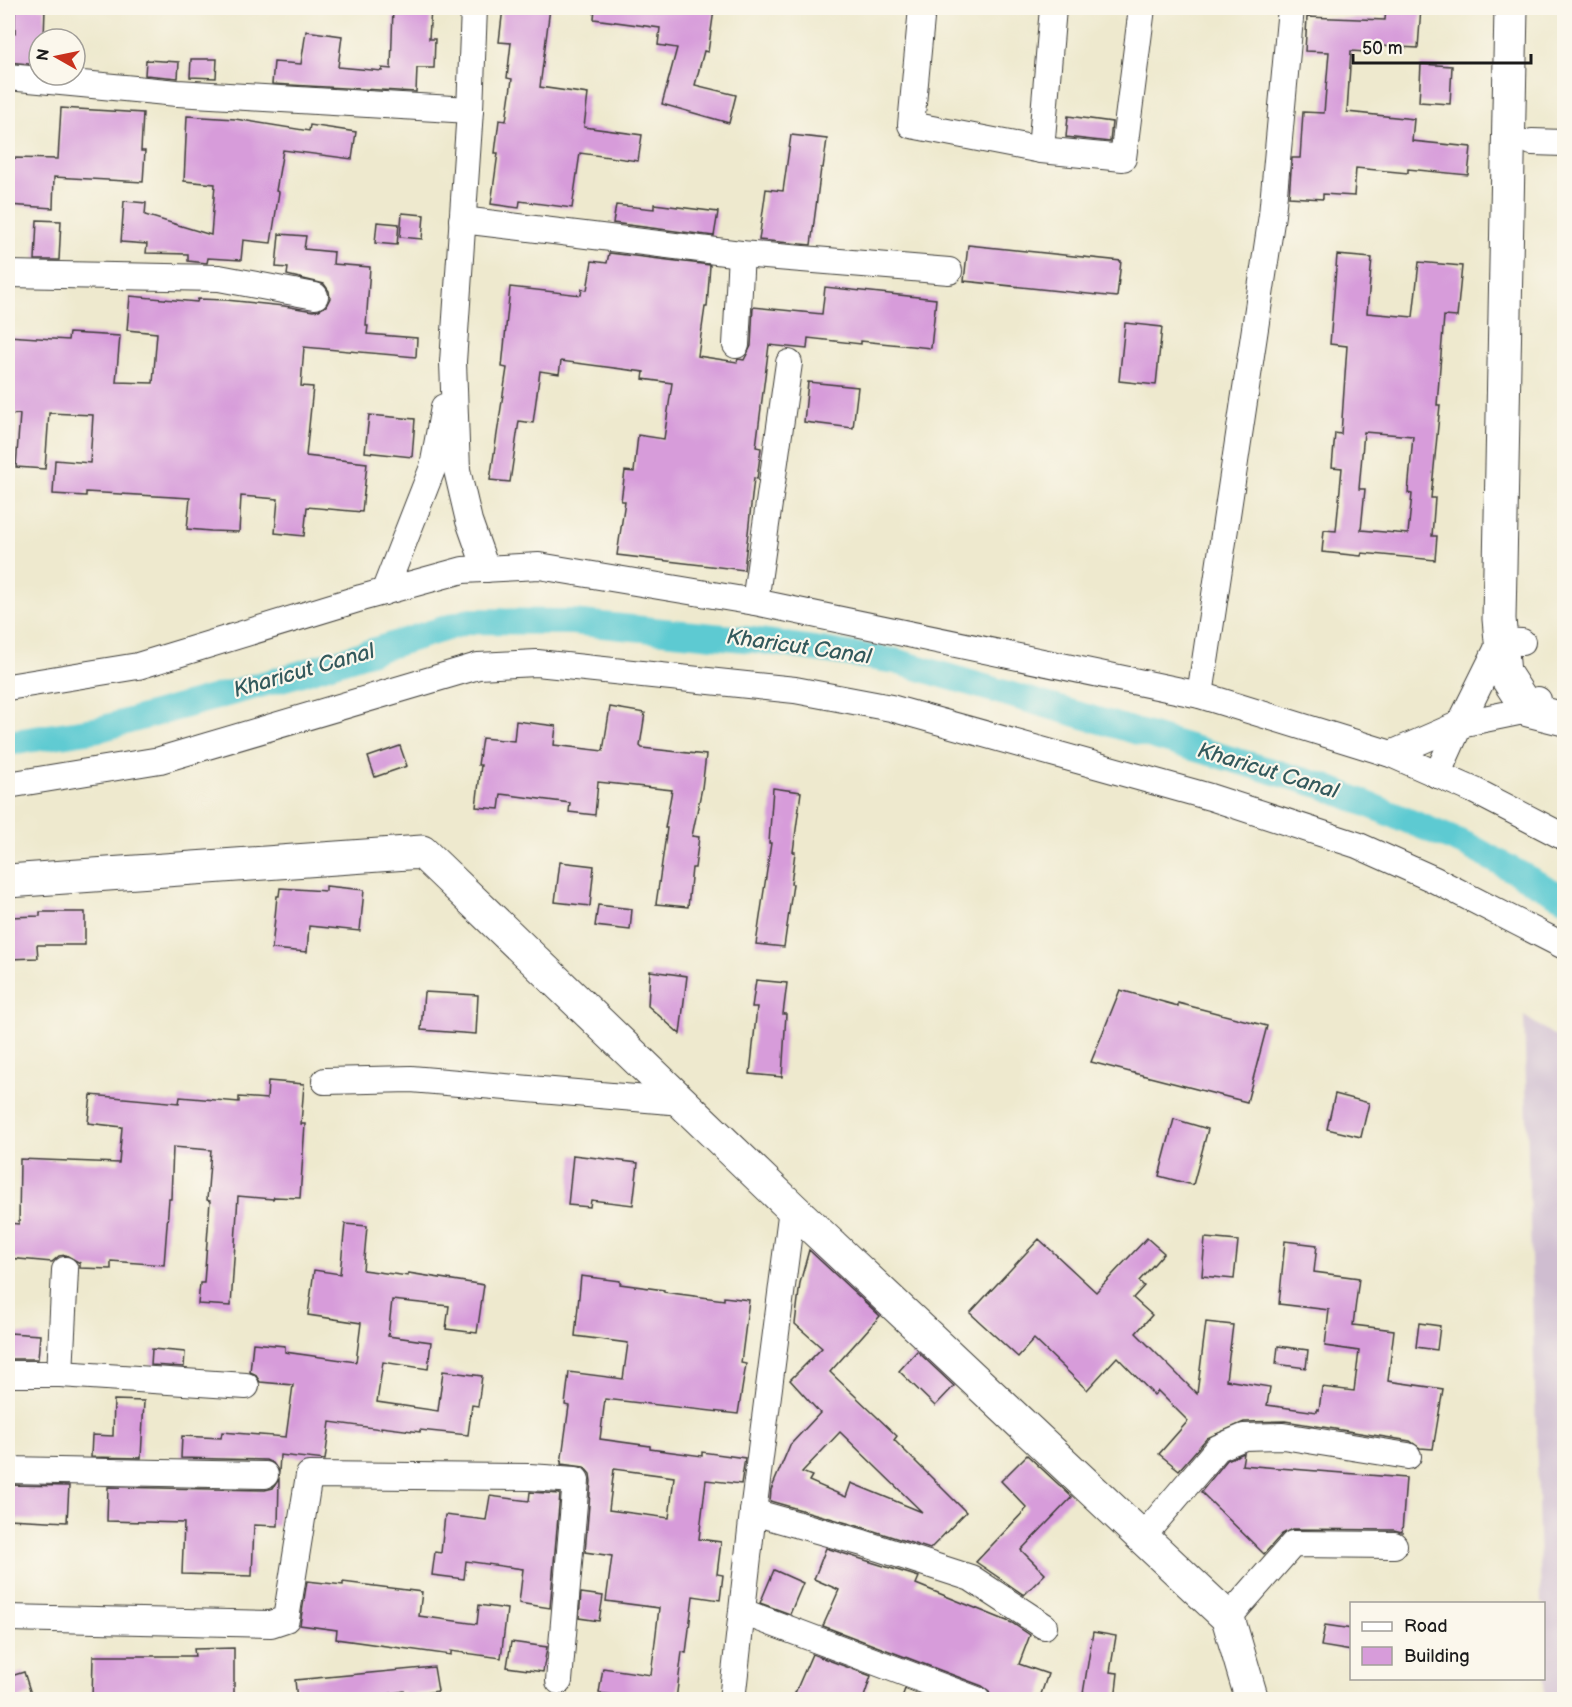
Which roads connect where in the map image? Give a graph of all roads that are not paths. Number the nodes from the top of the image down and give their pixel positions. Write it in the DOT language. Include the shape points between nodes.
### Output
graph roads {
  1 [pos="474,8"];
  2 [pos="922,8"];
  3 [pos="1053,8"];
  4 [pos="1142,8"];
  5 [pos="1291,8"];
  6 [pos="1511,8"];
  7 [pos="1534,8"];
  8 [pos="12,81"];
  9 [pos="470,110"];
  10 [pos="1532,142"];
  11 [pos="1564,143"];
  12 [pos="1041,150"];
  13 [pos="462,220"];
  14 [pos="741,254"];
  15 [pos="949,271"];
  16 [pos="8,274"];
  17 [pos="315,296"];
  18 [pos="736,345"];
  19 [pos="453,362"];
  20 [pos="789,363"];
  21 [pos="486,569"];
  22 [pos="384,592"];
  23 [pos="755,602"];
  24 [pos="1511,642"];
  25 [pos="8,687"];
  26 [pos="1200,694"];
  27 [pos="1544,705"];
  28 [pos="1564,719"];
  29 [pos="1460,724"];
  30 [pos="1391,754"];
  31 [pos="1437,775"];
  32 [pos="8,785"];
  33 [pos="1564,837"];
  34 [pos="8,881"];
  35 [pos="1564,946"];
  36 [pos="325,1081"];
  37 [pos="682,1102"];
  38 [pos="792,1208"];
  39 [pos="65,1270"];
  40 [pos="8,1374"];
  41 [pos="60,1374"];
  42 [pos="246,1386"];
  43 [pos="1408,1456"];
  44 [pos="8,1470"];
  45 [pos="265,1475"];
  46 [pos="753,1512"];
  47 [pos="1142,1537"];
  48 [pos="1394,1545"];
  49 [pos="743,1612"];
  50 [pos="8,1618"];
  51 [pos="1228,1618"];
  52 [pos="1044,1626"];
  53 [pos="560,1681"];
  54 [pos="732,1700"];
  55 [pos="977,1700"];
  56 [pos="1252,1700"];
  1 -- 9 [label="street"];
  2 -- 12 [label="street" via="911,125"];
  3 -- 12 [label="street"];
  4 -- 12 [label="street" via="1123,158"];
  5 -- 26 [label="street" via="1272,215"];
  6 -- 24 [label="street" via="1499,619"];
  7 -- 10 [label="street"];
  8 -- 9 [label="street"];
  9 -- 13 [label="street"];
  10 -- 11 [label="street"];
  10 -- 24 [label="street"];
  13 -- 14 [label="street"];
  13 -- 19 [label="street"];
  14 -- 15 [label="street"];
  14 -- 18 [label="street"];
  16 -- 17 [label="street" via="219,278"];
  19 -- 21 [label="street" via="457,470"];
  19 -- 22 [label="street" via="434,467"];
  20 -- 23 [label="street"];
  21 -- 22 [label="street" via="463,570"];
  21 -- 23 [label="street" via="539,566"];
  22 -- 25 [label="street" via="138,666"];
  23 -- 26 [label="street"];
  24 -- 27 [label="street" via="1521,674"];
  24 -- 29 [label="street"];
  26 -- 30 [label="street"];
  27 -- 28 [label="street"];
  27 -- 29 [label="street"];
  29 -- 30 [label="street"];
  29 -- 31 [label="street"];
  30 -- 31 [label="street"];
  31 -- 33 [label="street"];
  32 -- 35 [label="street" via="160,760 478,666 537,663 795,690 891,708 1210,797 1357,845"];
  34 -- 37 [label="street" via="422,852"];
  36 -- 37 [label="street" via="411,1079"];
  37 -- 38 [label="street"];
  38 -- 46 [label="street"];
  38 -- 47 [label="street"];
  39 -- 41 [label="street"];
  40 -- 41 [label="street"];
  41 -- 42 [label="street"];
  43 -- 47 [label="street" via="1283,1437 1244,1437 1218,1448"];
  44 -- 45 [label="street"];
  46 -- 49 [label="street"];
  46 -- 52 [label="street" via="971,1578"];
  47 -- 51 [label="street"];
  48 -- 51 [label="street" via="1293,1544"];
  49 -- 54 [label="street"];
  49 -- 55 [label="street"];
  50 -- 53 [label="street" via="271,1624 286,1619 309,1475 576,1480"];
  51 -- 56 [label="street"];
}
